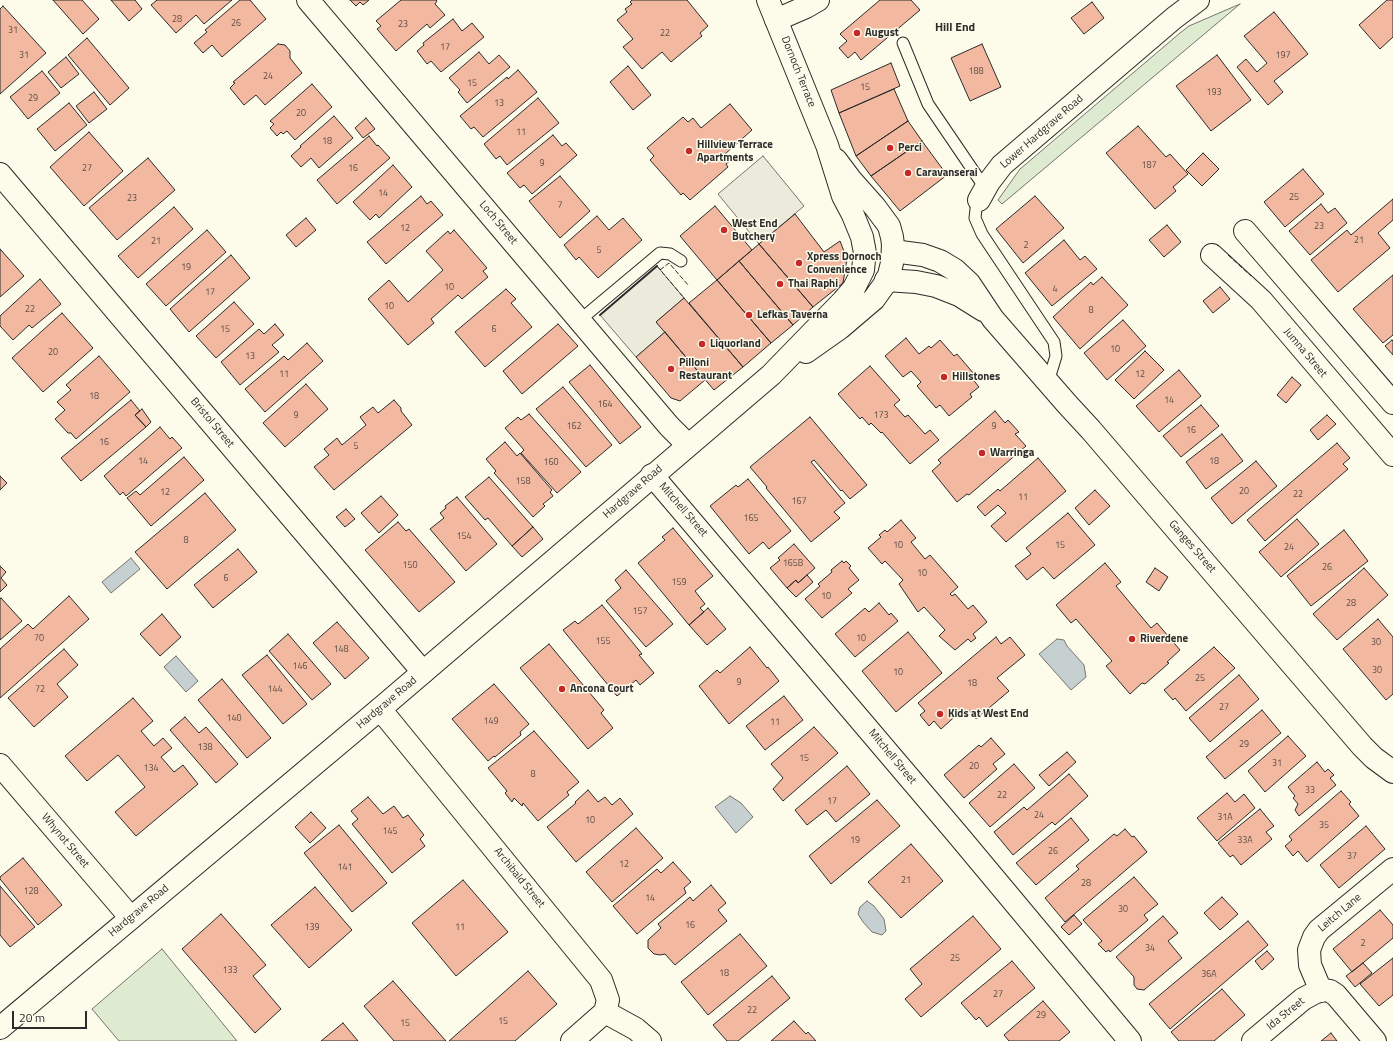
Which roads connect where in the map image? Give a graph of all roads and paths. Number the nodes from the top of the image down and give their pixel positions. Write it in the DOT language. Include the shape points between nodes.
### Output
graph roads {
  1 [pos="308,0"];
  2 [pos="818,0"];
  3 [pos="1198,0"];
  4 [pos="772,10"];
  5 [pos="903,43"];
  6 [pos="827,145"];
  7 [pos="0,174"];
  8 [pos="982,194"];
  9 [pos="1245,231"];
  10 [pos="1212,255"];
  11 [pos="681,261"];
  12 [pos="863,265"];
  13 [pos="891,265"];
  14 [pos="994,319"];
  15 [pos="580,320"];
  16 [pos="771,375"];
  17 [pos="1048,382"];
  18 [pos="1393,403"];
  19 [pos="688,445"];
  20 [pos="1393,455"];
  21 [pos="652,475"];
  22 [pos="424,672"];
  23 [pos="380,709"];
  24 [pos="1,768"];
  25 [pos="1393,772"];
  26 [pos="1393,869"];
  27 [pos="131,918"];
  28 [pos="1321,991"];
  29 [pos="605,1012"];
  30 [pos="0,1028"];
  31 [pos="572,1041"];
  32 [pos="650,1041"];
  33 [pos="1130,1041"];
  34 [pos="1253,1041"];
  35 [pos="1375,1041"];
  1 -- 15 [label="street, Loch Street"];
  2 -- 4 [label="street" via="806,7"];
  3 -- 8 [label="street, Lower Hardgrave Road" via="1007,161"];
  4 -- 6 [label="street, Dornoch Terrace"];
  5 -- 8 [label="lane" via="928,104"];
  6 -- 12 [label="street, Dornoch Terrace" via="841,192 862,237 865,253"];
  6 -- 13 [label="street, Dornoch Terrace" via="844,172 886,221 892,234"];
  7 -- 22 [label="street, Bristol Street"];
  8 -- 17 [label="lane, Lower Hardgrave Road" via="976,209 976,218 982,234 1054,342 1056,356"];
  9 -- 18 [label="street"];
  10 -- 20 [label="street, Jumna Street" via="1260,300"];
  11 -- 15 [label="lane" via="670,254 660,253"];
  12 -- 13 [label="street, Ganges Street"];
  12 -- 16 [label="street, Hardgrave Road" via="859,279 849,294"];
  13 -- 14 [label="street, Ganges Street" via="922,283 943,288 972,302"];
  13 -- 14 [label="street, Ganges Street" via="922,255 948,265 969,283"];
  13 -- 16 [label="street, Hardgrave Road" via="874,299 840,328"];
  14 -- 17 [label="street, Ganges Street"];
  15 -- 19 [label="street, Loch Street"];
  16 -- 19 [label="street, Hardgrave Road"];
  17 -- 25 [label="street, Ganges Street" via="1362,746"];
  19 -- 21 [label="street, Hardgrave Road"];
  21 -- 22 [label="street, Hardgrave Road"];
  21 -- 33 [label="street, Mitchell Street"];
  22 -- 23 [label="street, Hardgrave Road"];
  23 -- 27 [label="street, Hardgrave Road"];
  23 -- 29 [label="street, Archibald Street" via="601,980 608,1000"];
  24 -- 27 [label="street, Whynot Street"];
  26 -- 28 [label="street, Leitch Lane" via="1319,930 1314,937 1310,950 1310,965"];
  27 -- 30 [label="street, Hardgrave Road"];
  28 -- 34 [label="street, Ida Street" via="1304,999"];
  28 -- 35 [label="street" via="1328,990 1336,995"];
  29 -- 31 [label="street"];
  29 -- 32 [label="street" via="636,1029"];
}
